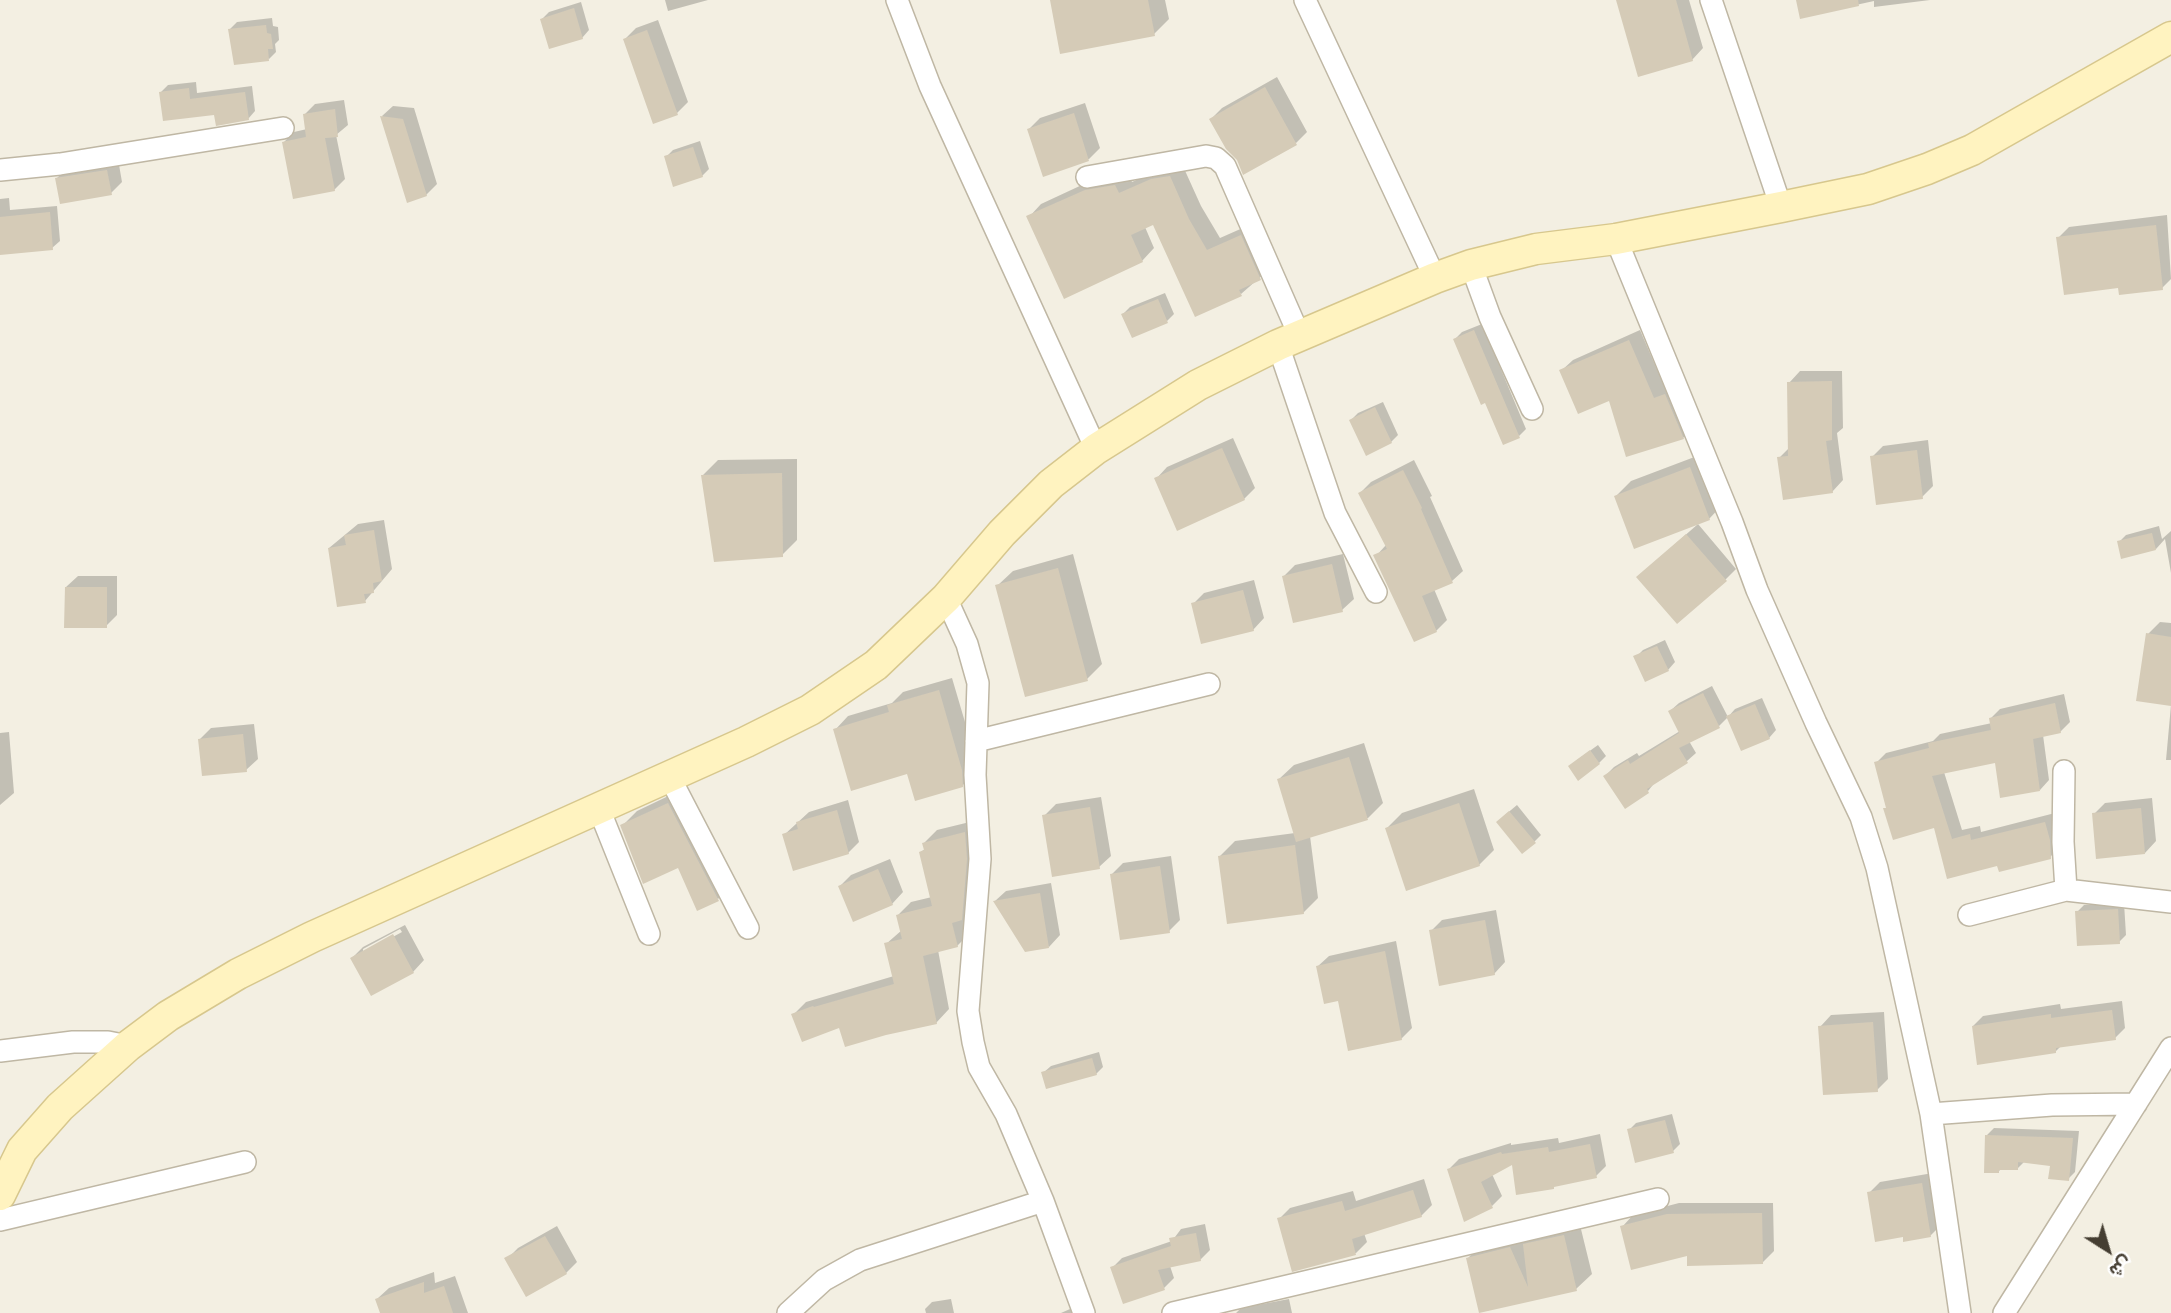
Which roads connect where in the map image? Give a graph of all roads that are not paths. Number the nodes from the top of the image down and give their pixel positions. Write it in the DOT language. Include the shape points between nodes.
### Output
graph roads {
  1 [pos="897,0"];
  2 [pos="1305,0"];
  3 [pos="1710,0"];
  4 [pos="2171,37"];
  5 [pos="283,128"];
  6 [pos="0,170"];
  7 [pos="1087,177"];
  8 [pos="1781,207"];
  9 [pos="1616,239"];
  10 [pos="1471,265"];
  11 [pos="1435,278"];
  12 [pos="1289,341"];
  13 [pos="1532,410"];
  14 [pos="1096,449"];
  15 [pos="1376,592"];
  16 [pos="946,598"];
  17 [pos="1209,684"];
  18 [pos="976,741"];
  19 [pos="2064,771"];
  20 [pos="669,776"];
  21 [pos="599,809"];
  22 [pos="2066,890"];
  23 [pos="2171,902"];
  24 [pos="1969,915"];
  25 [pos="748,928"];
  26 [pos="649,934"];
  27 [pos="128,1046"];
  28 [pos="2171,1048"];
  29 [pos="0,1051"];
  30 [pos="2136,1104"];
  31 [pos="1931,1114"];
  32 [pos="245,1162"];
  33 [pos="0,1195"];
  34 [pos="1658,1199"];
  35 [pos="1043,1201"];
  36 [pos="0,1220"];
  37 [pos="788,1313"];
  38 [pos="1084,1313"];
  39 [pos="1173,1313"];
  40 [pos="1960,1313"];
  41 [pos="2004,1313"];
  1 -- 14 [label="street" via="930,86"];
  2 -- 11 [label="street"];
  3 -- 8 [label="street"];
  4 -- 8 [label="street" via="1972,150 1868,189"];
  5 -- 6 [label="street"];
  7 -- 12 [label="street" via="1206,156 1225,166"];
  8 -- 9 [label="street"];
  9 -- 10 [label="street" via="1536,249"];
  9 -- 31 [label="street" via="1757,590 1861,817 1877,868"];
  10 -- 11 [label="street"];
  10 -- 13 [label="street"];
  11 -- 12 [label="street"];
  12 -- 14 [label="street" via="1198,385"];
  12 -- 15 [label="street" via="1335,513"];
  14 -- 16 [label="street" via="1051,484"];
  16 -- 18 [label="street" via="967,643 978,683"];
  16 -- 20 [label="street" via="876,665 810,710"];
  17 -- 18 [label="street"];
  18 -- 35 [label="street" via="980,859 968,1011 972,1042 979,1067 1006,1114"];
  19 -- 22 [label="street"];
  20 -- 21 [label="street"];
  20 -- 25 [label="street"];
  21 -- 26 [label="street"];
  21 -- 27 [label="street" via="238,974"];
  22 -- 23 [label="street"];
  22 -- 24 [label="street"];
  27 -- 29 [label="street" via="73,1042"];
  27 -- 33 [label="street" via="60,1107 22,1150"];
  28 -- 30 [label="street"];
  30 -- 31 [label="street"];
  30 -- 41 [label="street"];
  31 -- 40 [label="street"];
  32 -- 36 [label="street"];
  34 -- 39 [label="street"];
  35 -- 37 [label="street" via="860,1260 824,1280"];
  35 -- 38 [label="street"];
}
